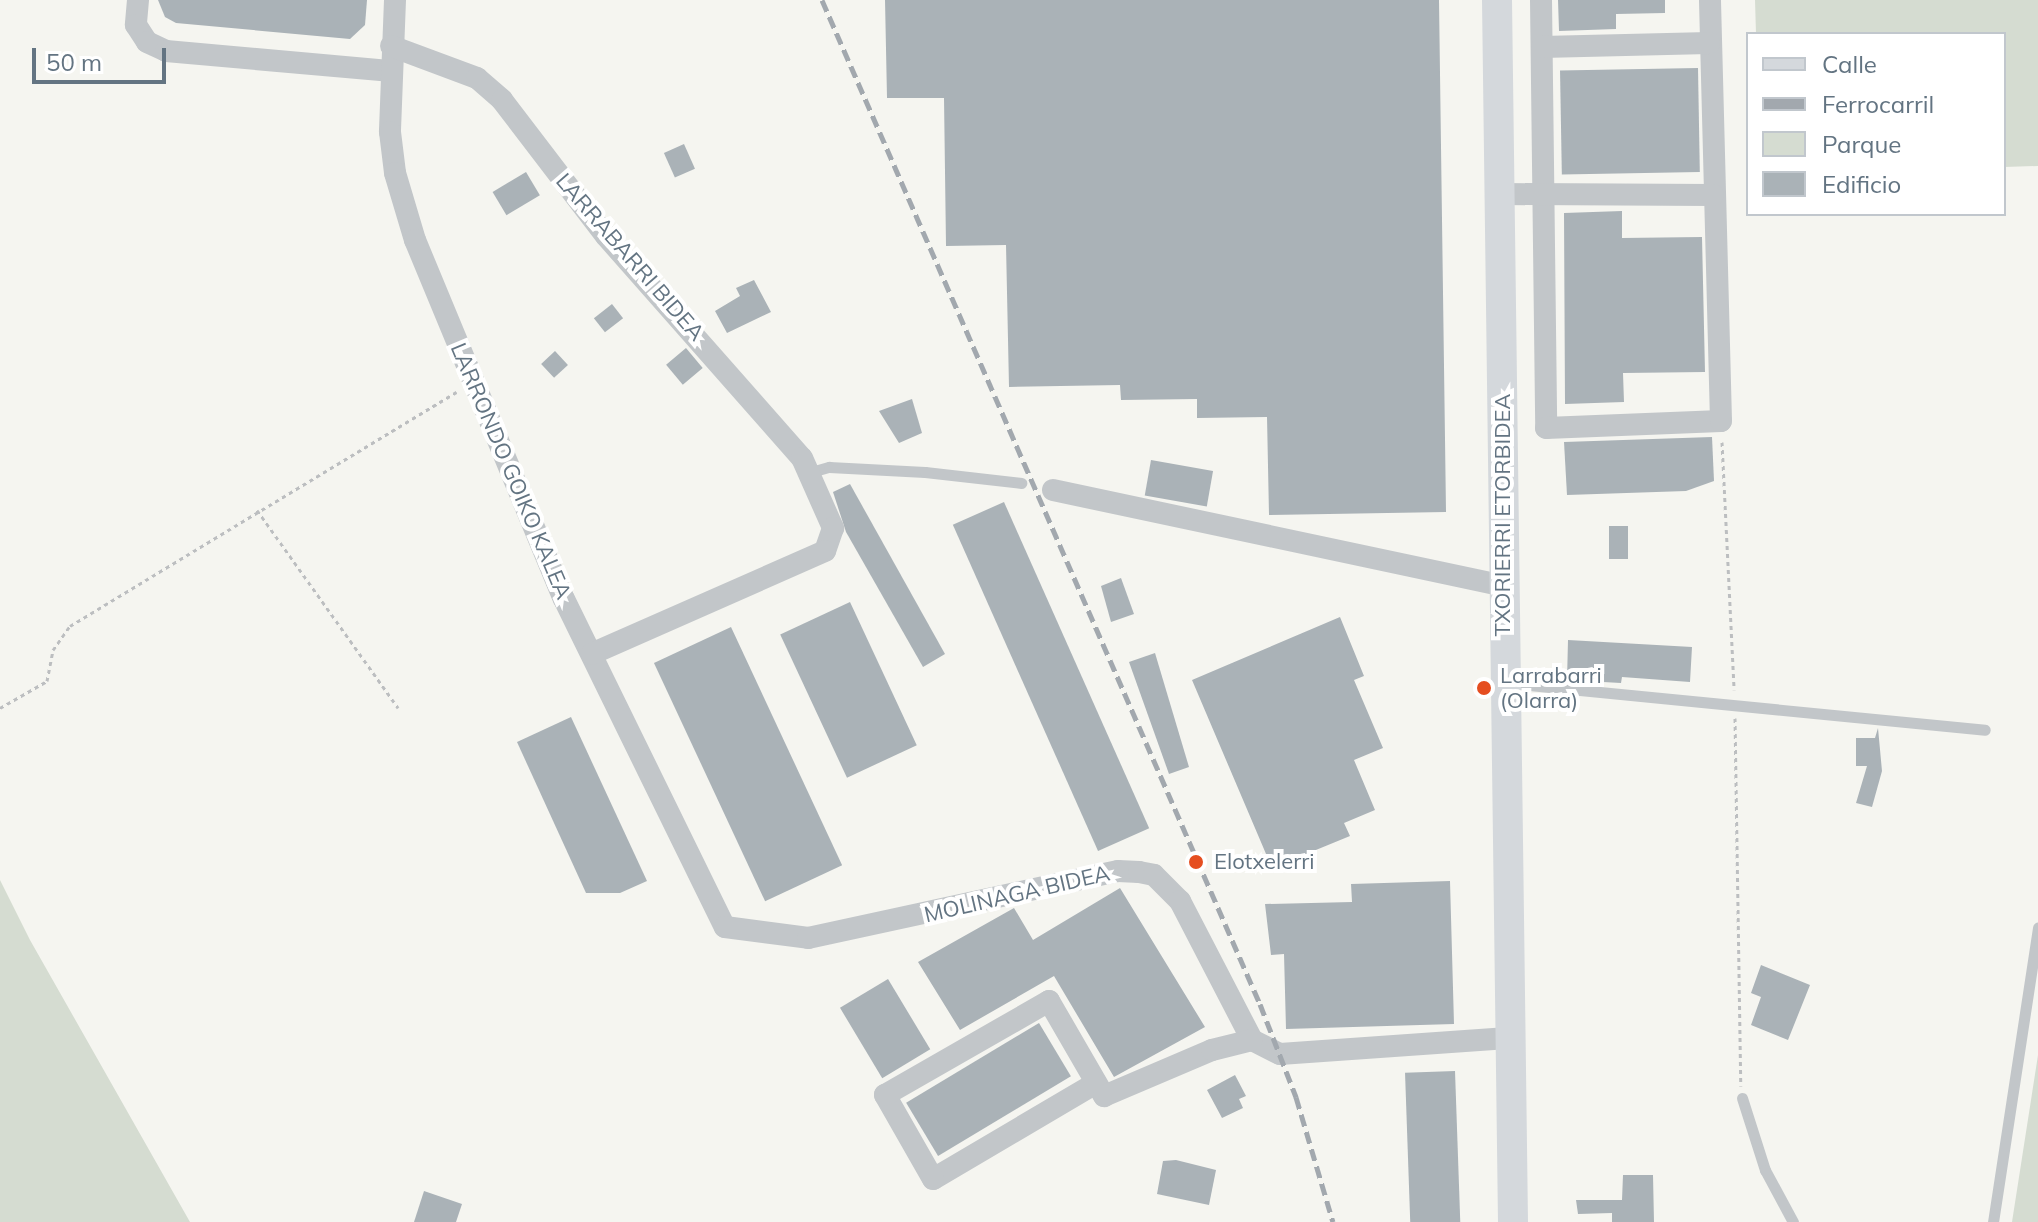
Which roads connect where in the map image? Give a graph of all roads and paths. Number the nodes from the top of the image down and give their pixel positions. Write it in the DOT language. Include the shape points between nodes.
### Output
graph roads {
  1 [pos="138,0"];
  2 [pos="395,0"];
  3 [pos="1497,0"];
  4 [pos="1541,0"];
  5 [pos="1710,0"];
  6 [pos="1709,43"];
  7 [pos="391,46"];
  8 [pos="1542,47"];
  9 [pos="389,71"];
  10 [pos="1501,194"];
  11 [pos="1544,194"];
  12 [pos="1713,195"];
  13 [pos="473,383"];
  14 [pos="1721,421"];
  15 [pos="811,472"];
  16 [pos="1021,483"];
  17 [pos="1053,490"];
  18 [pos="257,510"];
  19 [pos="1501,585"];
  20 [pos="592,654"];
  21 [pos="1504,683"];
  22 [pos="1735,703"];
  23 [pos="0,708"];
  24 [pos="398,708"];
  25 [pos="1985,730"];
  26 [pos="718,919"];
  27 [pos="2038,927"];
  28 [pos="1511,1038"];
  29 [pos="1252,1040"];
  30 [pos="1096,1083"];
  31 [pos="1742,1098"];
  32 [pos="1513,1222"];
  33 [pos="1793,1222"];
  34 [pos="1993,1222"];
  1 -- 9 [label="street" via="136,25 147,42 166,51"];
  2 -- 7 [label="street, LARRONDO GOIKO KALEA"];
  3 -- 10 [label="street, TXORIERRI ETORBIDEA"];
  4 -- 8 [label="street"];
  5 -- 6 [label="street"];
  6 -- 8 [label="street"];
  6 -- 12 [label="street"];
  7 -- 9 [label="street, LARRONDO GOIKO KALEA"];
  7 -- 15 [label="street, LARRABARRI BIDEA" via="477,78 502,100 606,236 727,367"];
  8 -- 11 [label="street"];
  9 -- 13 [label="street, LARRONDO GOIKO KALEA" via="390,132 403,208"];
  10 -- 11 [label="street"];
  10 -- 19 [label="street, TXORIERRI ETORBIDEA"];
  11 -- 12 [label="street"];
  11 -- 14 [label="street" via="1546,428"];
  12 -- 14 [label="street"];
  13 -- 18 [label="path"];
  13 -- 20 [label="street, LARRONDO GOIKO KALEA"];
  14 -- 22 [label="path"];
  15 -- 16 [label="lane" via="829,467 911,471"];
  15 -- 20 [label="street, LARRABARRI BIDEA" via="833,528 825,551"];
  17 -- 19 [label="street"];
  18 -- 23 [label="path" via="70,626 53,650 47,681"];
  18 -- 24 [label="path"];
  19 -- 21 [label="street, TXORIERRI ETORBIDEA"];
  20 -- 26 [label="street, LARRONDO GOIKO KALEA"];
  21 -- 22 [label="lane"];
  21 -- 28 [label="street, TXORIERRI ETORBIDEA"];
  22 -- 25 [label="lane"];
  22 -- 31 [label="path"];
  26 -- 29 [label="street, MOLINAGA BIDEA" via="736,931 808,938 1118,871 1154,875 1180,901"];
  27 -- 34 [label="lane"];
  28 -- 29 [label="street" via="1280,1054"];
  28 -- 32 [label="street, TXORIERRI ETORBIDEA"];
  29 -- 30 [label="street" via="1212,1050 1104,1096"];
  30 -- 30 [label="street" via="1049,1001 885,1095 933,1179"];
  31 -- 33 [label="lane" via="1765,1170"];
}
